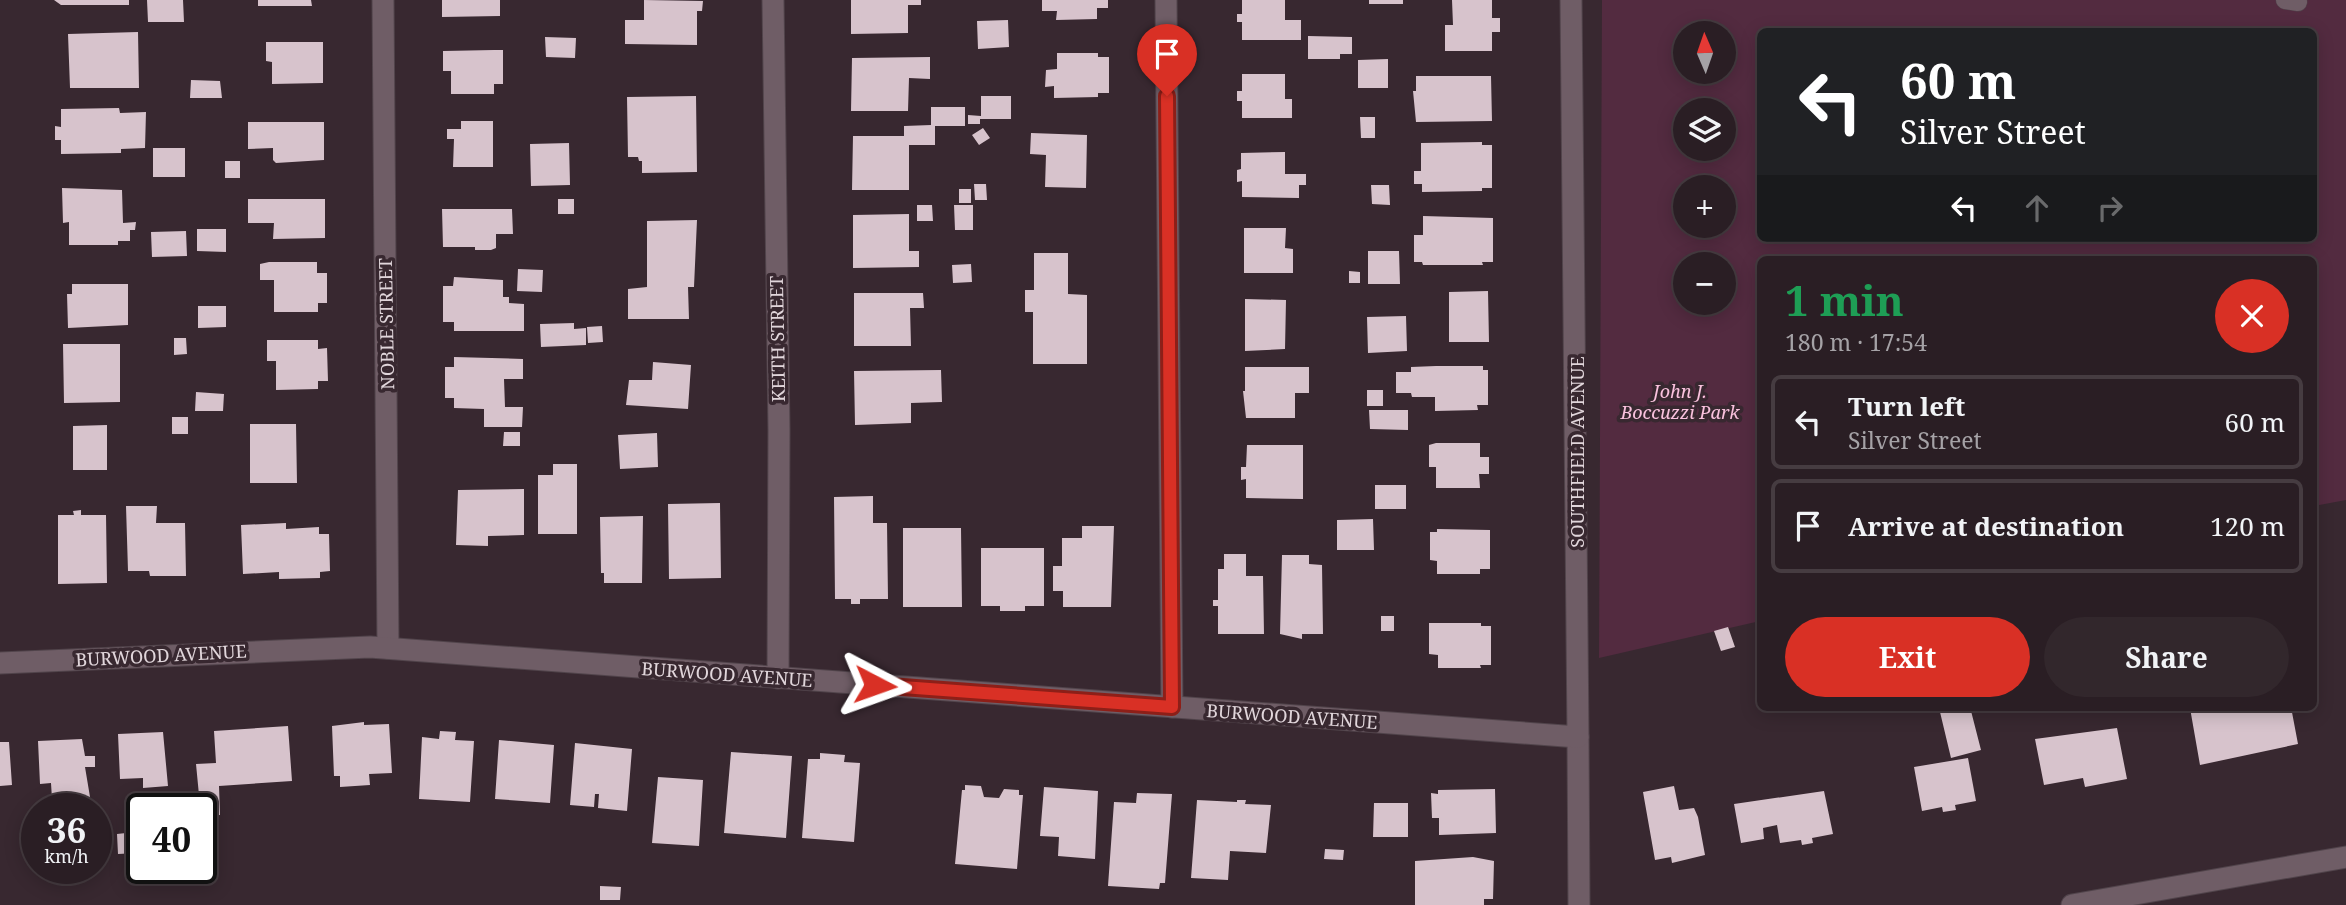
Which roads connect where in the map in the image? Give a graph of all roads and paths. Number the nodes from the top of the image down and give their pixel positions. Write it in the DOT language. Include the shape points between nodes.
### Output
graph roads {
  1 [pos="383,0"];
  2 [pos="774,0"];
  3 [pos="1166,0"];
  4 [pos="1571,0"];
  5 [pos="388,648"];
  6 [pos="0,663"];
  7 [pos="778,678"];
  8 [pos="1172,707"];
  9 [pos="1578,737"];
  10 [pos="2346,857"];
  11 [pos="1579,905"];
  12 [pos="2072,905"];
  1 -- 5 [label="street, NOBLE STREET"];
  2 -- 7 [label="street, KEITH STREET"];
  3 -- 8 [label="street"];
  4 -- 9 [label="street, SOUTHFIELD AVENUE"];
  5 -- 6 [label="street, BURWOOD AVENUE"];
  5 -- 7 [label="street, BURWOOD AVENUE"];
  7 -- 8 [label="street, BURWOOD AVENUE"];
  8 -- 9 [label="street, BURWOOD AVENUE"];
  9 -- 11 [label="street, SOUTHFIELD AVENUE"];
  10 -- 12 [label="street"];
}
